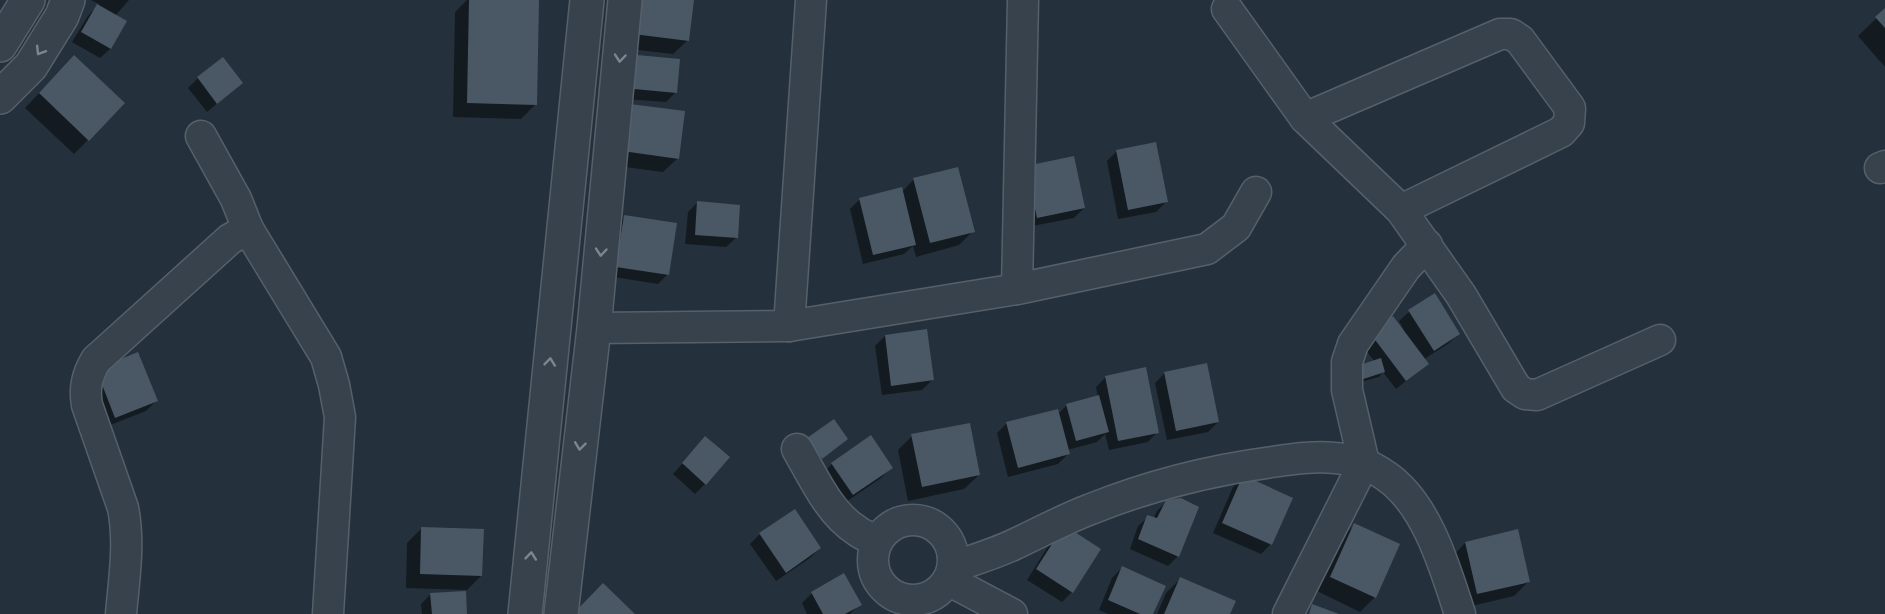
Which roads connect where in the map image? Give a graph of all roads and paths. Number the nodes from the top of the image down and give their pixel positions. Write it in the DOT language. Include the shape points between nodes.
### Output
graph roads {
  1 [pos="28,0"];
  2 [pos="68,0"];
  3 [pos="587,0"];
  4 [pos="625,0"];
  5 [pos="811,0"];
  6 [pos="1023,0"];
  7 [pos="1227,9"];
  8 [pos="0,45"];
  9 [pos="0,97"];
  10 [pos="1305,118"];
  11 [pos="201,136"];
  12 [pos="572,156"];
  13 [pos="610,161"];
  14 [pos="1256,192"];
  15 [pos="1401,210"];
  16 [pos="248,229"];
  17 [pos="1427,245"];
  18 [pos="1017,289"];
  19 [pos="789,326"];
  20 [pos="594,328"];
  21 [pos="1660,340"];
  22 [pos="797,449"];
  23 [pos="1364,463"];
  24 [pos="877,541"];
  25 [pos="951,574"];
  26 [pos="923,607"];
  27 [pos="121,614"];
  28 [pos="328,614"];
  29 [pos="525,614"];
  30 [pos="561,614"];
  31 [pos="1012,614"];
  32 [pos="1288,614"];
  33 [pos="1460,614"];
  1 -- 8 [label="street"];
  2 -- 9 [label="street, one-way" via="31,66"];
  3 -- 12 [label="street"];
  4 -- 13 [label="street, one-way"];
  5 -- 19 [label="street"];
  6 -- 18 [label="street"];
  7 -- 10 [label="street"];
  10 -- 15 [label="street"];
  10 -- 15 [label="street" via="1500,34 1511,34 1520,40 1570,108 1569,123 1561,132"];
  11 -- 16 [label="street"];
  12 -- 13 [label="street"];
  29 -- 12 [label="street, one-way"];
  13 -- 20 [label="street, one-way"];
  14 -- 18 [label="street" via="1236,227 1207,249"];
  15 -- 17 [label="street"];
  16 -- 27 [label="street" via="222,247 96,360 90,370 87,405 123,508 127,534"];
  16 -- 28 [label="street" via="326,357 334,385 340,417"];
  17 -- 21 [label="street" via="1516,388 1525,394 1537,395"];
  17 -- 23 [label="street" via="1406,267 1353,344 1347,362 1347,390"];
  18 -- 19 [label="street"];
  19 -- 20 [label="street"];
  20 -- 30 [label="street, one-way"];
  22 -- 24 [label="street" via="844,521"];
  23 -- 25 [label="street" via="1309,457 1201,475 1093,508"];
  23 -- 32 [label="street"];
  23 -- 33 [label="street" via="1387,476 1406,494 1426,525"];
  24 -- 25 [label="street" via="884,531 907,519 932,524 949,542 953,554"];
  24 -- 26 [label="street" via="873,566 880,583 894,596"];
  25 -- 26 [label="street"];
  25 -- 31 [label="street"];
}
